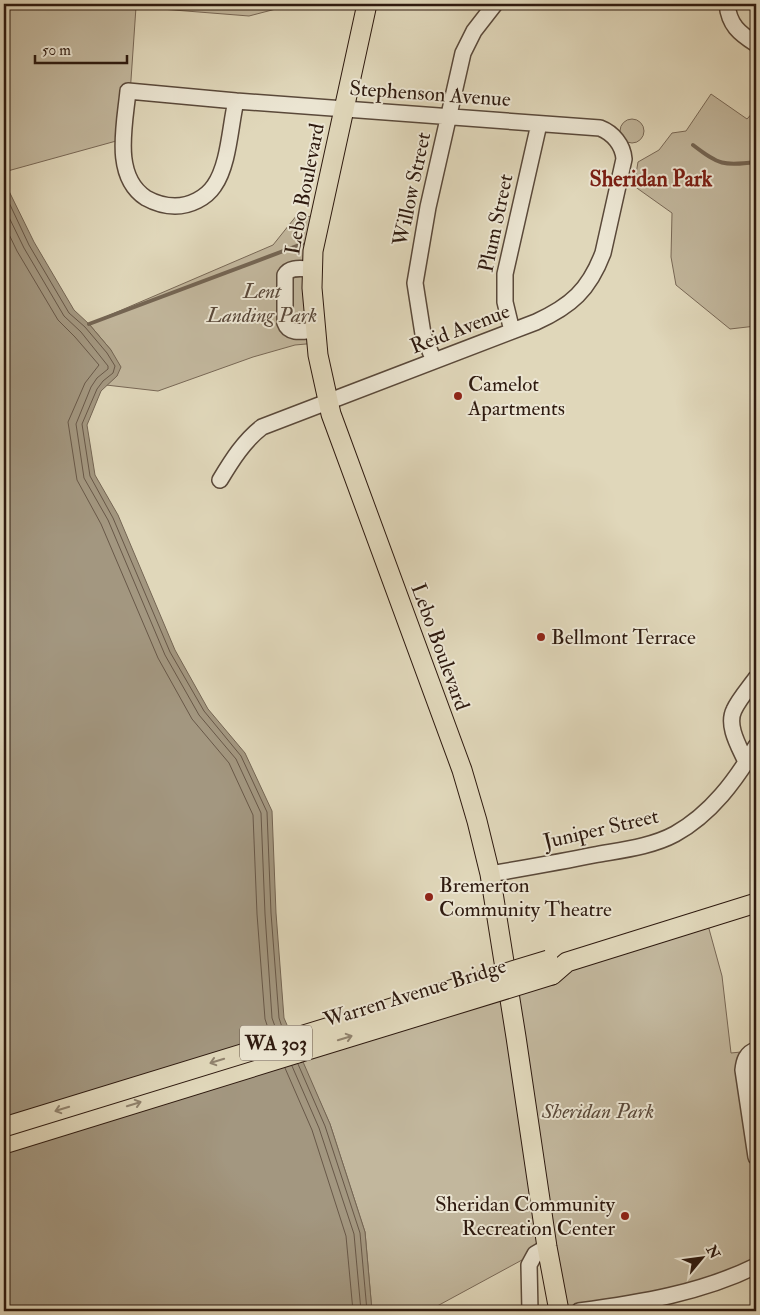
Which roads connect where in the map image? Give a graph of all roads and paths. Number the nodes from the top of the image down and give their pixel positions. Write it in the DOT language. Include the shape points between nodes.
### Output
graph roads {
  1 [pos="367,4"];
  2 [pos="495,4"];
  3 [pos="727,4"];
  4 [pos="756,44"];
  5 [pos="236,101"];
  6 [pos="344,109"];
  7 [pos="449,116"];
  8 [pos="539,124"];
  9 [pos="617,141"];
  10 [pos="312,269"];
  11 [pos="315,330"];
  12 [pos="512,331"];
  13 [pos="434,361"];
  14 [pos="328,403"];
  15 [pos="220,480"];
  16 [pos="756,678"];
  17 [pos="756,746"];
  18 [pos="746,762"];
  19 [pos="490,874"];
  20 [pos="756,902"];
  21 [pos="550,967"];
  22 [pos="754,1050"];
  23 [pos="4,1127"];
  24 [pos="4,1144"];
  25 [pos="756,1157"];
  26 [pos="546,1246"];
  27 [pos="756,1266"];
  28 [pos="530,1311"];
  29 [pos="559,1311"];
  30 [pos="579,1311"];
  1 -- 6 [label="main road, Lebo Boulevard"];
  2 -- 7 [label="street, Willow Street" via="474,31 463,53"];
  3 -- 4 [label="street" via="728,15 738,32"];
  5 -- 5 [label="street, Stephenson Avenue" via="128,91 125,163 128,175 140,193 156,203 177,206 199,200 214,187 222,168"];
  5 -- 6 [label="street, Stephenson Avenue"];
  6 -- 7 [label="street, Stephenson Avenue"];
  6 -- 10 [label="main road, Lebo Boulevard" via="313,251"];
  7 -- 8 [label="street, Stephenson Avenue"];
  7 -- 13 [label="street, Willow Street" via="428,207 415,284 423,334"];
  8 -- 9 [label="street, Stephenson Avenue" via="600,128"];
  8 -- 12 [label="street, Plum Street" via="505,274 505,302"];
  9 -- 12 [label="street, Reid Avenue" via="623,154 623,166 599,266 586,287 568,305"];
  10 -- 11 [label="main road, Lebo Boulevard"];
  10 -- 11 [label="street" via="292,269 284,275 285,323 291,331"];
  11 -- 14 [label="main road, Lebo Boulevard"];
  12 -- 13 [label="street, Reid Avenue"];
  13 -- 14 [label="street, Reid Avenue"];
  14 -- 15 [label="street, Reid Avenue" via="262,427 246,441"];
  14 -- 19 [label="main road, Lebo Boulevard" via="462,770"];
  16 -- 18 [label="street" via="733,711 732,730"];
  17 -- 18 [label="street, Juniper Street"];
  18 -- 19 [label="street, Juniper Street" via="714,804 674,834 627,849"];
  19 -- 26 [label="main road, Lebo Boulevard"];
  20 -- 21 [label="main road, WA 303"];
  21 -- 23 [label="main road, Warren Avenue Bridge / WA 303, one-way, bridge"];
  24 -- 21 [label="main road, Warren Avenue Bridge / WA 303, one-way, bridge"];
  22 -- 25 [label="street" via="744,1060 744,1070"];
  26 -- 28 [label="street" via="535,1254 529,1265"];
  26 -- 29 [label="main road, Lebo Boulevard"];
  27 -- 30 [label="street" via="679,1294"];
}
